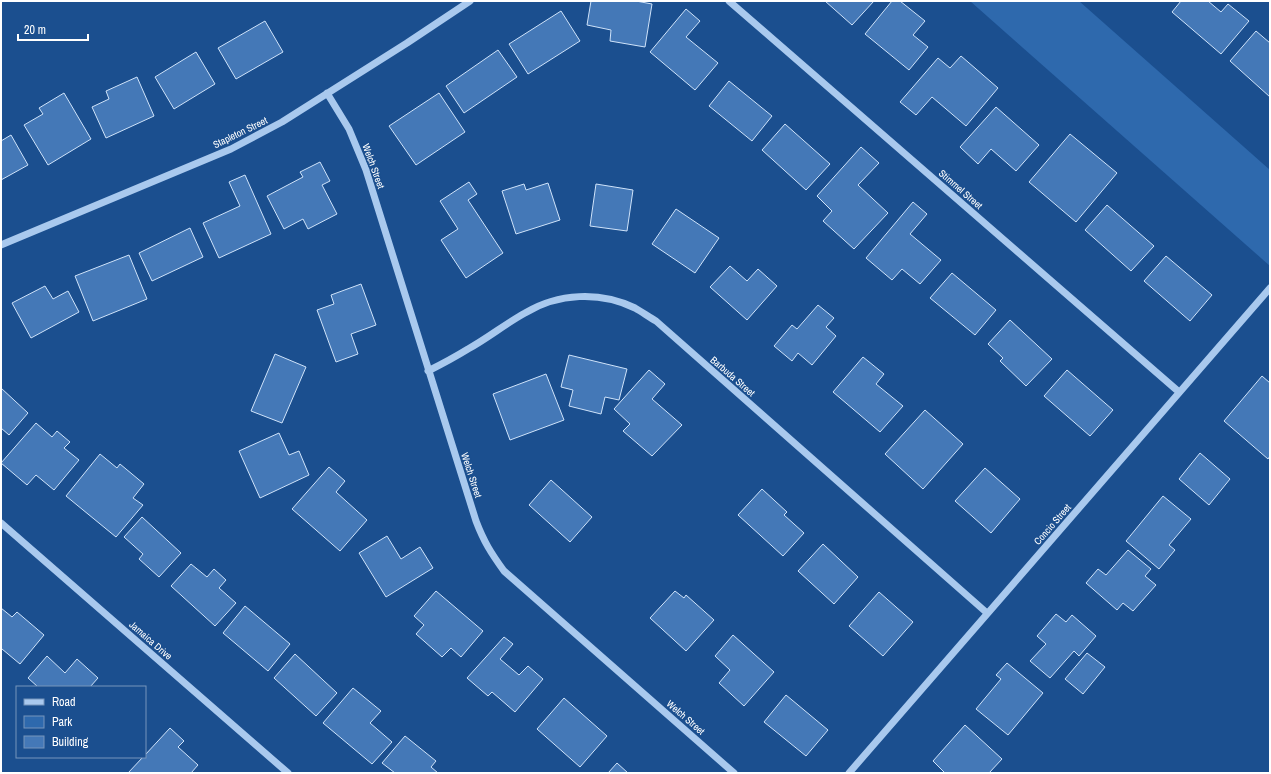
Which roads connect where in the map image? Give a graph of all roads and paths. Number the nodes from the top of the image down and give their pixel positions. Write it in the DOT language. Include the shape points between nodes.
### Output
graph roads {
  1 [pos="470,1"];
  2 [pos="729,1"];
  3 [pos="327,93"];
  4 [pos="1,245"];
  5 [pos="1270,288"];
  6 [pos="428,371"];
  7 [pos="1180,392"];
  8 [pos="1,523"];
  9 [pos="987,613"];
  10 [pos="288,773"];
  11 [pos="734,773"];
  12 [pos="849,773"];
  1 -- 3 [label="street, Stapleton Street"];
  2 -- 7 [label="street, Stimmel Street"];
  3 -- 4 [label="street, Stapleton Street" via="282,122 231,149"];
  3 -- 6 [label="street, Welch Street" via="349,129 366,170"];
  5 -- 7 [label="street, Concio Street"];
  6 -- 9 [label="street, Barbuda Street" via="526,312 550,302 575,296 589,296 613,300 636,308 656,321"];
  6 -- 11 [label="street, Welch Street" via="483,540 504,571"];
  7 -- 9 [label="street, Concio Street"];
  8 -- 10 [label="street, Jamaica Drive"];
  9 -- 12 [label="street, Concio Street"];
}
